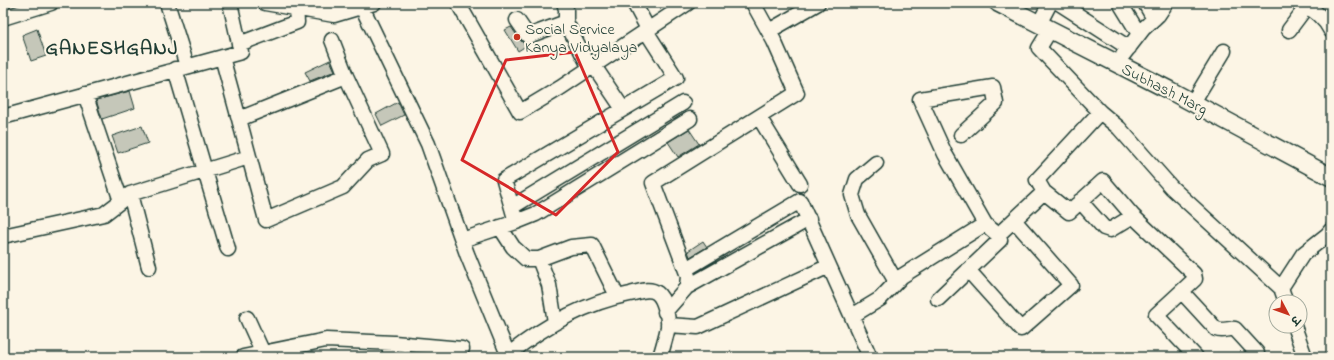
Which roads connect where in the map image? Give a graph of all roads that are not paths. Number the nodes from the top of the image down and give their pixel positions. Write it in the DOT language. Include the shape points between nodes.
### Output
graph roads {
  1 [pos="51,3"];
  2 [pos="167,3"];
  3 [pos="230,3"];
  4 [pos="265,3"];
  5 [pos="458,3"];
  6 [pos="564,3"];
  7 [pos="634,3"];
  8 [pos="753,3"];
  9 [pos="818,3"];
  10 [pos="998,3"];
  11 [pos="1050,3"];
  12 [pos="1060,3"];
  13 [pos="1120,3"];
  14 [pos="1145,3"];
  15 [pos="1166,3"];
  16 [pos="1304,4"];
  17 [pos="368,5"];
  18 [pos="680,5"];
  19 [pos="29,6"];
  20 [pos="296,8"];
  21 [pos="3,18"];
  22 [pos="1154,19"];
  23 [pos="517,20"];
  24 [pos="566,22"];
  25 [pos="1329,24"];
  26 [pos="1044,27"];
  27 [pos="647,30"];
  28 [pos="1289,30"];
  29 [pos="769,31"];
  30 [pos="1139,34"];
  31 [pos="332,40"];
  32 [pos="239,44"];
  33 [pos="1129,48"];
  34 [pos="1224,51"];
  35 [pos="222,57"];
  36 [pos="1117,63"];
  37 [pos="592,67"];
  38 [pos="181,68"];
  39 [pos="346,76"];
  40 [pos="85,94"];
  41 [pos="1193,102"];
  42 [pos="683,103"];
  43 [pos="623,109"];
  44 [pos="1100,112"];
  45 [pos="3,117"];
  46 [pos="759,117"];
  47 [pos="239,119"];
  48 [pos="690,119"];
  49 [pos="960,135"];
  50 [pos="249,157"];
  51 [pos="876,163"];
  52 [pos="204,170"];
  53 [pos="1331,177"];
  54 [pos="800,184"];
  55 [pos="1044,192"];
  56 [pos="125,197"];
  57 [pos="1080,201"];
  58 [pos="512,207"];
  59 [pos="1133,216"];
  60 [pos="809,219"];
  61 [pos="1014,220"];
  62 [pos="516,222"];
  63 [pos="985,224"];
  64 [pos="500,228"];
  65 [pos="4,233"];
  66 [pos="998,235"];
  67 [pos="1330,235"];
  68 [pos="462,240"];
  69 [pos="228,249"];
  70 [pos="539,259"];
  71 [pos="830,266"];
  72 [pos="149,267"];
  73 [pos="686,269"];
  74 [pos="968,270"];
  75 [pos="896,282"];
  76 [pos="687,287"];
  77 [pos="1281,288"];
  78 [pos="1182,292"];
  79 [pos="1283,294"];
  80 [pos="617,296"];
  81 [pos="938,299"];
  82 [pos="852,316"];
  83 [pos="247,318"];
  84 [pos="667,318"];
  85 [pos="555,322"];
  86 [pos="1297,334"];
  87 [pos="390,350"];
  88 [pos="462,350"];
  89 [pos="263,353"];
  90 [pos="1257,353"];
  91 [pos="508,356"];
  92 [pos="243,357"];
  93 [pos="660,357"];
  94 [pos="870,357"];
  95 [pos="1196,357"];
  96 [pos="1305,357"];
  1 -- 19 [label="street"];
  2 -- 38 [label="street"];
  3 -- 32 [label="street"];
  4 -- 20 [label="street"];
  5 -- 37 [label="street" via="520,112"];
  6 -- 24 [label="street"];
  7 -- 27 [label="street"];
  8 -- 29 [label="street"];
  9 -- 29 [label="street"];
  10 -- 26 [label="main road, Subhash Marg"];
  11 -- 26 [label="street"];
  12 -- 33 [label="street"];
  13 -- 30 [label="street"];
  14 -- 22 [label="street"];
  15 -- 22 [label="street"];
  16 -- 25 [label="street"];
  16 -- 28 [label="street"];
  17 -- 20 [label="street" via="334,15"];
  17 -- 68 [label="street" via="428,144"];
  18 -- 27 [label="street"];
  19 -- 21 [label="street"];
  20 -- 32 [label="street" via="297,22"];
  22 -- 30 [label="street"];
  23 -- 24 [label="street" via="528,36"];
  24 -- 37 [label="street"];
  26 -- 36 [label="main road, Subhash Marg"];
  26 -- 44 [label="street" via="1039,48"];
  27 -- 37 [label="street"];
  27 -- 43 [label="street" via="676,78"];
  29 -- 46 [label="street" via="797,93"];
  30 -- 33 [label="street"];
  31 -- 39 [label="street"];
  32 -- 35 [label="street" via="241,52"];
  33 -- 36 [label="street"];
  34 -- 41 [label="street"];
  35 -- 38 [label="street"];
  35 -- 47 [label="street"];
  36 -- 41 [label="main road, Subhash Marg"];
  37 -- 43 [label="street"];
  38 -- 40 [label="street"];
  38 -- 52 [label="street"];
  39 -- 47 [label="street"];
  39 -- 50 [label="street" via="382,154 368,160 343,187 266,220"];
  40 -- 45 [label="street"];
  40 -- 56 [label="street"];
  41 -- 53 [label="main road, Subhash Marg"];
  42 -- 58 [label="street"];
  43 -- 58 [label="street" via="504,180"];
  44 -- 55 [label="street" via="1037,180"];
  44 -- 77 [label="street" via="1119,128 1171,187"];
  46 -- 54 [label="street"];
  46 -- 73 [label="street" via="653,183"];
  47 -- 50 [label="street"];
  48 -- 62 [label="street" via="536,214"];
  49 -- 63 [label="street" via="996,103 993,87 920,99 945,154"];
  50 -- 52 [label="street"];
  51 -- 75 [label="street" via="858,179 852,195 858,215"];
  52 -- 56 [label="street"];
  52 -- 69 [label="street"];
  55 -- 57 [label="street" via="1069,212"];
  55 -- 61 [label="street"];
  56 -- 65 [label="street" via="104,214"];
  56 -- 72 [label="street"];
  57 -- 59 [label="street" via="1104,228 1110,230"];
  57 -- 59 [label="street" via="1103,181"];
  58 -- 62 [label="street"];
  59 -- 78 [label="street" via="1194,274 1195,279"];
  60 -- 71 [label="street"];
  60 -- 73 [label="street" via="800,201"];
  60 -- 76 [label="street"];
  61 -- 66 [label="street"];
  61 -- 74 [label="street" via="1071,285 1021,329"];
  62 -- 64 [label="street"];
  63 -- 66 [label="street"];
  63 -- 75 [label="street"];
  64 -- 68 [label="street"];
  64 -- 70 [label="street" via="513,247 526,259"];
  66 -- 74 [label="street" via="1000,240"];
  67 -- 77 [label="street" via="1303,254"];
  68 -- 91 [label="street"];
  70 -- 80 [label="street" via="571,247 592,245"];
  70 -- 85 [label="street" via="549,285"];
  71 -- 82 [label="street"];
  71 -- 84 [label="street" via="698,327"];
  73 -- 76 [label="street"];
  74 -- 81 [label="street"];
  75 -- 82 [label="street" via="880,299"];
  76 -- 84 [label="street"];
  77 -- 79 [label="street"];
  78 -- 90 [label="street" via="1216,329 1235,329"];
  78 -- 95 [label="street" via="1156,315"];
  80 -- 84 [label="street" via="648,290 657,293 664,304"];
  80 -- 85 [label="street"];
  82 -- 94 [label="street"];
  83 -- 89 [label="street"];
  84 -- 93 [label="street"];
  85 -- 91 [label="street"];
  86 -- 96 [label="street"];
  87 -- 88 [label="street"];
  87 -- 89 [label="street" via="326,340"];
  89 -- 92 [label="street"];
}
